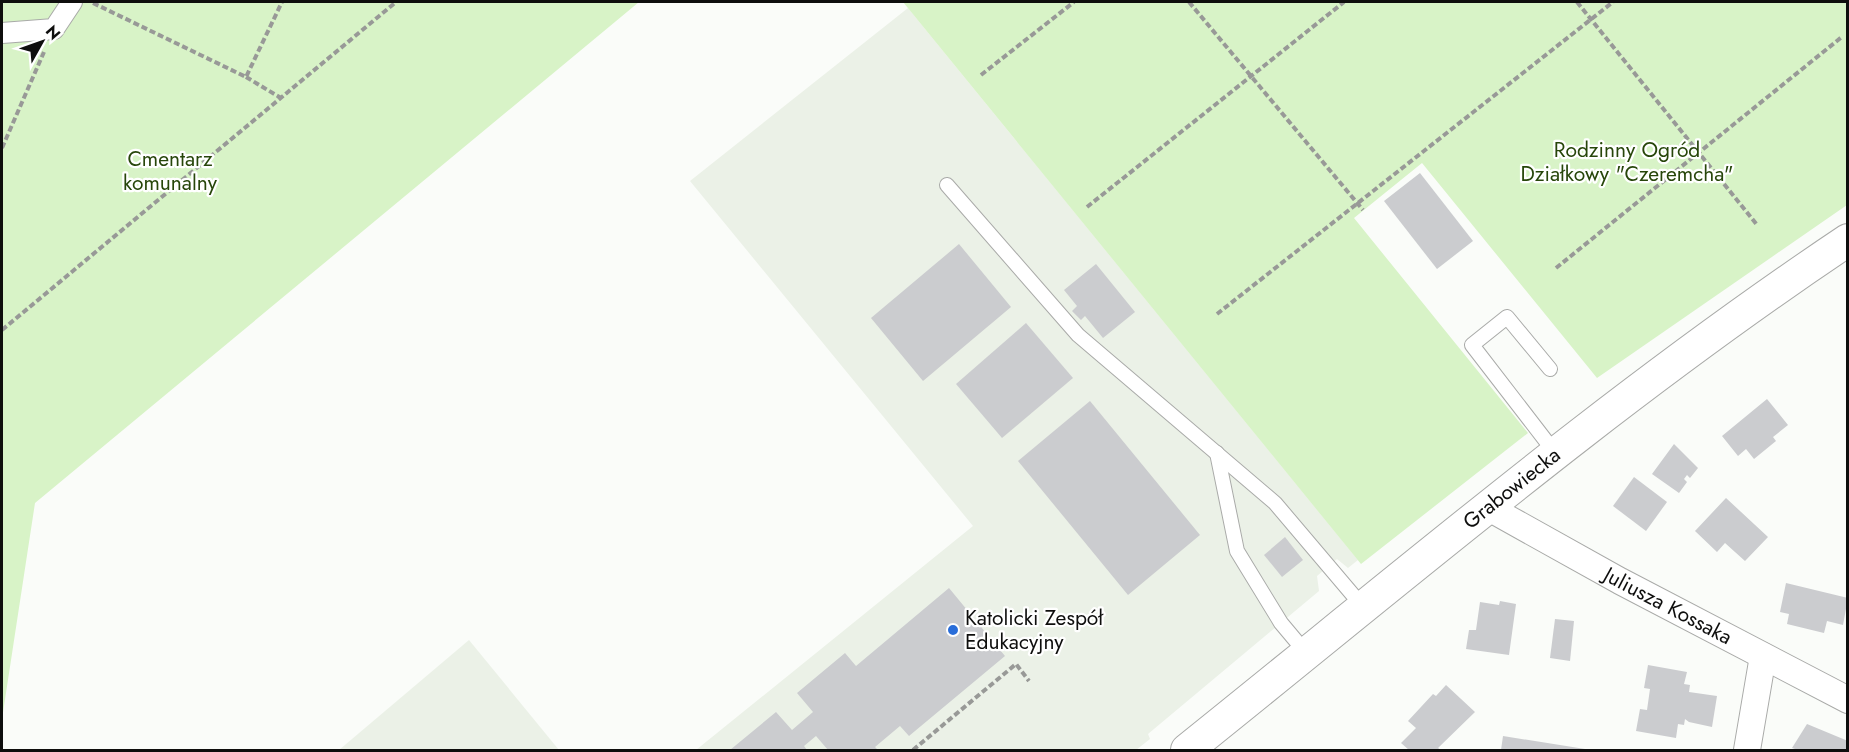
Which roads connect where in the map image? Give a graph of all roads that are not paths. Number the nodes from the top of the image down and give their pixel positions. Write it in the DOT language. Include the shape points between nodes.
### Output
graph roads {
  1 [pos="72,2"];
  2 [pos="2,33"];
  3 [pos="947,185"];
  4 [pos="1848,240"];
  5 [pos="1550,369"];
  6 [pos="1217,453"];
  7 [pos="1556,454"];
  8 [pos="1489,508"];
  9 [pos="1364,608"];
  10 [pos="1307,654"];
  11 [pos="1763,656"];
  12 [pos="1848,700"];
  13 [pos="1191,749"];
  14 [pos="1747,750"];
  1 -- 2 [label="street" via="54,29"];
  3 -- 6 [label="lane" via="1078,335"];
  4 -- 7 [label="street, Grabowiecka" via="1749,306"];
  5 -- 7 [label="lane" via="1507,317 1472,345"];
  6 -- 9 [label="lane" via="1275,503"];
  6 -- 10 [label="lane" via="1237,551 1281,623"];
  7 -- 8 [label="street, Grabowiecka"];
  8 -- 9 [label="street, Grabowiecka"];
  8 -- 11 [label="street, Juliusza Kossaka"];
  9 -- 10 [label="street, Grabowiecka"];
  10 -- 13 [label="street, Grabowiecka"];
  11 -- 12 [label="street, Juliusza Kossaka"];
  11 -- 14 [label="street"];
}
